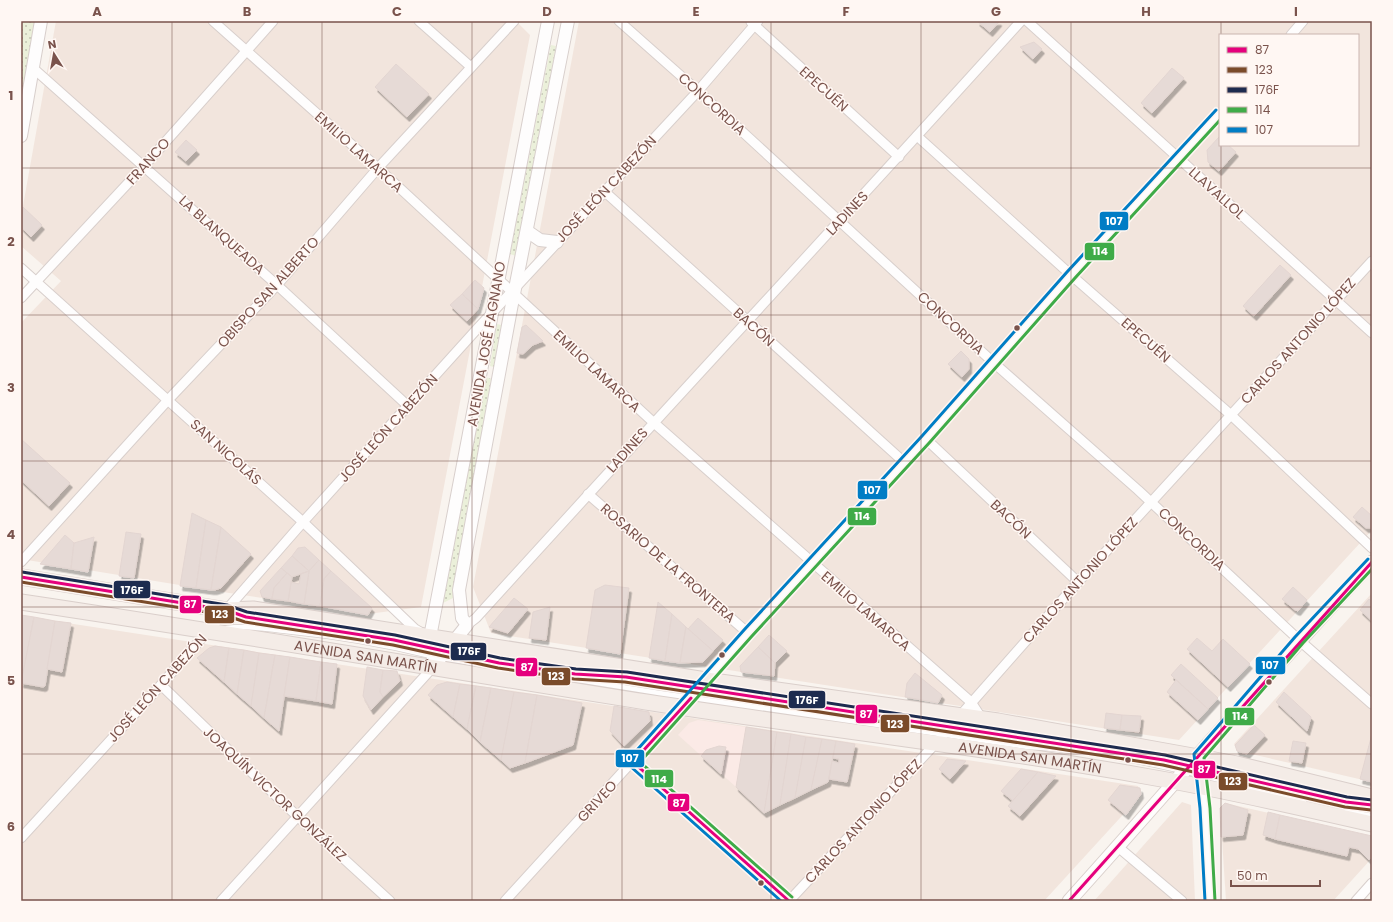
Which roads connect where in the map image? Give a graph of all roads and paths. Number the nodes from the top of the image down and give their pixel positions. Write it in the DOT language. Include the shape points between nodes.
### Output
graph roads {
  1 [pos="41,21"];
  2 [pos="213,21"];
  3 [pos="273,21"];
  4 [pos="419,21"];
  5 [pos="514,21"];
  6 [pos="537,21"];
  7 [pos="548,21"];
  8 [pos="568,21"];
  9 [pos="619,21"];
  10 [pos="1021,21"];
  11 [pos="1027,21"];
  12 [pos="1303,21"];
  13 [pos="754,22"];
  14 [pos="1292,34"];
  15 [pos="544,37"];
  16 [pos="565,40"];
  17 [pos="246,51"];
  18 [pos="471,67"];
  19 [pos="33,68"];
  20 [pos="698,91"];
  21 [pos="1219,114"];
  22 [pos="21,136"];
  23 [pos="917,136"];
  24 [pos="899,156"];
  25 [pos="1179,159"];
  26 [pos="144,166"];
  27 [pos="378,168"];
  28 [pos="604,191"];
  29 [pos="840,220"];
  30 [pos="527,231"];
  31 [pos="557,242"];
  32 [pos="1372,260"];
  33 [pos="21,268"];
  34 [pos="1071,275"];
  35 [pos="498,280"];
  36 [pos="36,281"];
  37 [pos="277,285"];
  38 [pos="514,291"];
  39 [pos="21,298"];
  40 [pos="1336,300"];
  41 [pos="493,311"];
  42 [pos="748,322"];
  43 [pos="1372,333"];
  44 [pos="994,363"];
  45 [pos="168,400"];
  46 [pos="408,406"];
  47 [pos="1231,415"];
  48 [pos="652,422"];
  49 [pos="926,439"];
  50 [pos="905,463"];
  51 [pos="588,494"];
  52 [pos="1151,502"];
  53 [pos="303,522"];
  54 [pos="1372,548"];
  55 [pos="21,562"];
  56 [pos="1372,562"];
  57 [pos="812,564"];
  58 [pos="21,577"];
  59 [pos="1078,582"];
  60 [pos="21,602"];
  61 [pos="226,610"];
  62 [pos="466,625"];
  63 [pos="209,630"];
  64 [pos="748,633"];
  65 [pos="1299,640"];
  66 [pos="439,651"];
  67 [pos="703,684"];
  68 [pos="161,685"];
  69 [pos="687,702"];
  70 [pos="971,702"];
  71 [pos="1372,704"];
  72 [pos="982,719"];
  73 [pos="955,721"];
  74 [pos="940,739"];
  75 [pos="633,762"];
  76 [pos="1194,773"];
  77 [pos="1372,797"];
  78 [pos="1372,804"];
  79 [pos="1356,812"];
  80 [pos="1372,812"];
  81 [pos="297,816"];
  82 [pos="1372,816"];
  83 [pos="1372,824"];
  84 [pos="21,838"];
  85 [pos="1118,847"];
  86 [pos="1372,883"];
  87 [pos="221,901"];
  88 [pos="390,901"];
  89 [pos="505,901"];
  90 [pos="789,901"];
  91 [pos="1069,901"];
  92 [pos="1182,901"];
  93 [pos="1210,901"];
  94 [pos="1356,901"];
  1 -- 19 [label="street"];
  2 -- 17 [label="street, EMILIO LAMARCA"];
  3 -- 17 [label="street, FRANCO"];
  4 -- 18 [label="street"];
  5 -- 18 [label="street, OBISPO SAN ALBERTO"];
  6 -- 15 [label="street"];
  7 -- 15 [label="street, AVENIDA JOSÉ FAGNANO"];
  8 -- 16 [label="street, AVENIDA JOSÉ FAGNANO"];
  9 -- 20 [label="street, CONCORDIA"];
  10 -- 23 [label="street, LADINES"];
  11 -- 25 [label="street, LLAVALLOL"];
  12 -- 14 [label="street"];
  13 -- 20 [label="street, JOSÉ LEÓN CABEZÓN"];
  13 -- 24 [label="street, EPECUÉN"];
  15 -- 16 [label="street"];
  15 -- 35 [label="street, AVENIDA JOSÉ FAGNANO"];
  16 -- 30 [label="street, AVENIDA JOSÉ FAGNANO"];
  17 -- 26 [label="street, FRANCO"];
  17 -- 27 [label="street, EMILIO LAMARCA"];
  18 -- 27 [label="street, OBISPO SAN ALBERTO"];
  19 -- 22 [label="street"];
  19 -- 26 [label="street, LA BLANQUEADA"];
  20 -- 28 [label="street, JOSÉ LEÓN CABEZÓN"];
  20 -- 29 [label="street, CONCORDIA"];
  21 -- 25 [label="street, GRIVEO"];
  23 -- 24 [label="street, LADINES"];
  23 -- 34 [label="street, EPECUÉN"];
  24 -- 29 [label="street, LADINES"];
  25 -- 34 [label="street, GRIVEO"];
  25 -- 40 [label="street, LLAVALLOL"];
  26 -- 36 [label="street, FRANCO"];
  26 -- 37 [label="street, LA BLANQUEADA"];
  27 -- 35 [label="street, EMILIO LAMARCA"];
  27 -- 37 [label="street, OBISPO SAN ALBERTO"];
  28 -- 31 [label="street, JOSÉ LEÓN CABEZÓN"];
  28 -- 42 [label="street, BACÓN"];
  29 -- 42 [label="street, LADINES"];
  29 -- 44 [label="street, CONCORDIA"];
  30 -- 31 [label="street" via="540,240"];
  30 -- 38 [label="street, AVENIDA JOSÉ FAGNANO"];
  31 -- 38 [label="street, JOSÉ LEÓN CABEZÓN"];
  32 -- 40 [label="street, CARLOS ANTONIO LÓPEZ"];
  33 -- 36 [label="street, SAN NICOLÁS"];
  34 -- 44 [label="street, GRIVEO"];
  34 -- 47 [label="street, EPECUÉN"];
  35 -- 38 [label="street, EMILIO LAMARCA"];
  35 -- 41 [label="street, AVENIDA JOSÉ FAGNANO"];
  36 -- 39 [label="street, FRANCO"];
  36 -- 45 [label="street, SAN NICOLÁS"];
  37 -- 45 [label="street, OBISPO SAN ALBERTO"];
  37 -- 46 [label="street, LA BLANQUEADA"];
  38 -- 41 [label="street, JOSÉ LEÓN CABEZÓN"];
  38 -- 48 [label="street, EMILIO LAMARCA"];
  38 -- 62 [label="street, AVENIDA JOSÉ FAGNANO" via="459,590 462,618"];
  40 -- 43 [label="street, LLAVALLOL"];
  40 -- 47 [label="street, CARLOS ANTONIO LÓPEZ"];
  41 -- 46 [label="street, JOSÉ LEÓN CABEZÓN"];
  41 -- 66 [label="street, AVENIDA JOSÉ FAGNANO"];
  42 -- 48 [label="street, LADINES"];
  42 -- 50 [label="street, BACÓN"];
  44 -- 49 [label="street, GRIVEO"];
  44 -- 52 [label="street, CONCORDIA"];
  45 -- 53 [label="street, SAN NICOLÁS"];
  45 -- 55 [label="street, OBISPO SAN ALBERTO"];
  46 -- 53 [label="street, JOSÉ LEÓN CABEZÓN"];
  47 -- 52 [label="street, CARLOS ANTONIO LÓPEZ"];
  47 -- 54 [label="street, EPECUÉN"];
  48 -- 51 [label="street, LADINES"];
  48 -- 57 [label="street, EMILIO LAMARCA"];
  49 -- 50 [label="street, GRIVEO"];
  49 -- 59 [label="street, BACÓN"];
  50 -- 57 [label="street, GRIVEO"];
  51 -- 62 [label="street, LADINES" via="476,618"];
  51 -- 64 [label="street, ROSARIO DE LA FRONTERA"];
  52 -- 59 [label="street, CARLOS ANTONIO LÓPEZ"];
  52 -- 65 [label="street, CONCORDIA"];
  53 -- 61 [label="street, JOSÉ LEÓN CABEZÓN"];
  53 -- 66 [label="street, SAN NICOLÁS"];
  56 -- 65 [label="main road"];
  57 -- 64 [label="street, GRIVEO"];
  57 -- 70 [label="street, EMILIO LAMARCA"];
  58 -- 61 [label="main road, AVENIDA SAN MARTÍN"];
  59 -- 70 [label="street, CARLOS ANTONIO LÓPEZ"];
  60 -- 63 [label="main road, AVENIDA SAN MARTÍN"];
  61 -- 63 [label="street, JOSÉ LEÓN CABEZÓN"];
  61 -- 66 [label="main road, AVENIDA SAN MARTÍN" via="252,609"];
  62 -- 66 [label="street, LADINES"];
  63 -- 66 [label="main road, AVENIDA SAN MARTÍN" via="248,639"];
  63 -- 68 [label="street, JOSÉ LEÓN CABEZÓN"];
  64 -- 67 [label="street, GRIVEO"];
  65 -- 71 [label="street, CONCORDIA"];
  65 -- 76 [label="main road"];
  66 -- 67 [label="main road, AVENIDA SAN MARTÍN"];
  66 -- 69 [label="main road, AVENIDA SAN MARTÍN"];
  66 -- 81 [label="street, LADINES"];
  67 -- 69 [label="street, GRIVEO"];
  67 -- 73 [label="main road, AVENIDA SAN MARTÍN"];
  68 -- 81 [label="street, JOAQUÍN VICTOR GONZÁLEZ"];
  68 -- 84 [label="street, JOSÉ LEÓN CABEZÓN"];
  69 -- 74 [label="main road, AVENIDA SAN MARTÍN"];
  69 -- 75 [label="street, GRIVEO"];
  70 -- 72 [label="street, EMILIO LAMARCA"];
  70 -- 73 [label="street, CARLOS ANTONIO LÓPEZ"];
  72 -- 73 [label="main road, AVENIDA SAN MARTÍN"];
  72 -- 76 [label="main road, AVENIDA SAN MARTÍN"];
  73 -- 74 [label="street, CARLOS ANTONIO LÓPEZ"];
  73 -- 76 [label="lane"];
  74 -- 76 [label="main road, AVENIDA SAN MARTÍN"];
  74 -- 90 [label="street, CARLOS ANTONIO LÓPEZ"];
  75 -- 89 [label="street, GRIVEO"];
  75 -- 90 [label="street"];
  76 -- 77 [label="main road, AVENIDA SAN MARTÍN"];
  76 -- 78 [label="lane" via="1346,802"];
  76 -- 79 [label="lane"];
  76 -- 83 [label="main road, AVENIDA SAN MARTÍN"];
  76 -- 85 [label="main road"];
  76 -- 93 [label="street"];
  79 -- 80 [label="lane"];
  79 -- 82 [label="lane"];
  81 -- 87 [label="street, LADINES"];
  81 -- 88 [label="street, JOAQUÍN VICTOR GONZÁLEZ"];
  85 -- 91 [label="main road"];
  85 -- 92 [label="street"];
  86 -- 94 [label="street"];
}
